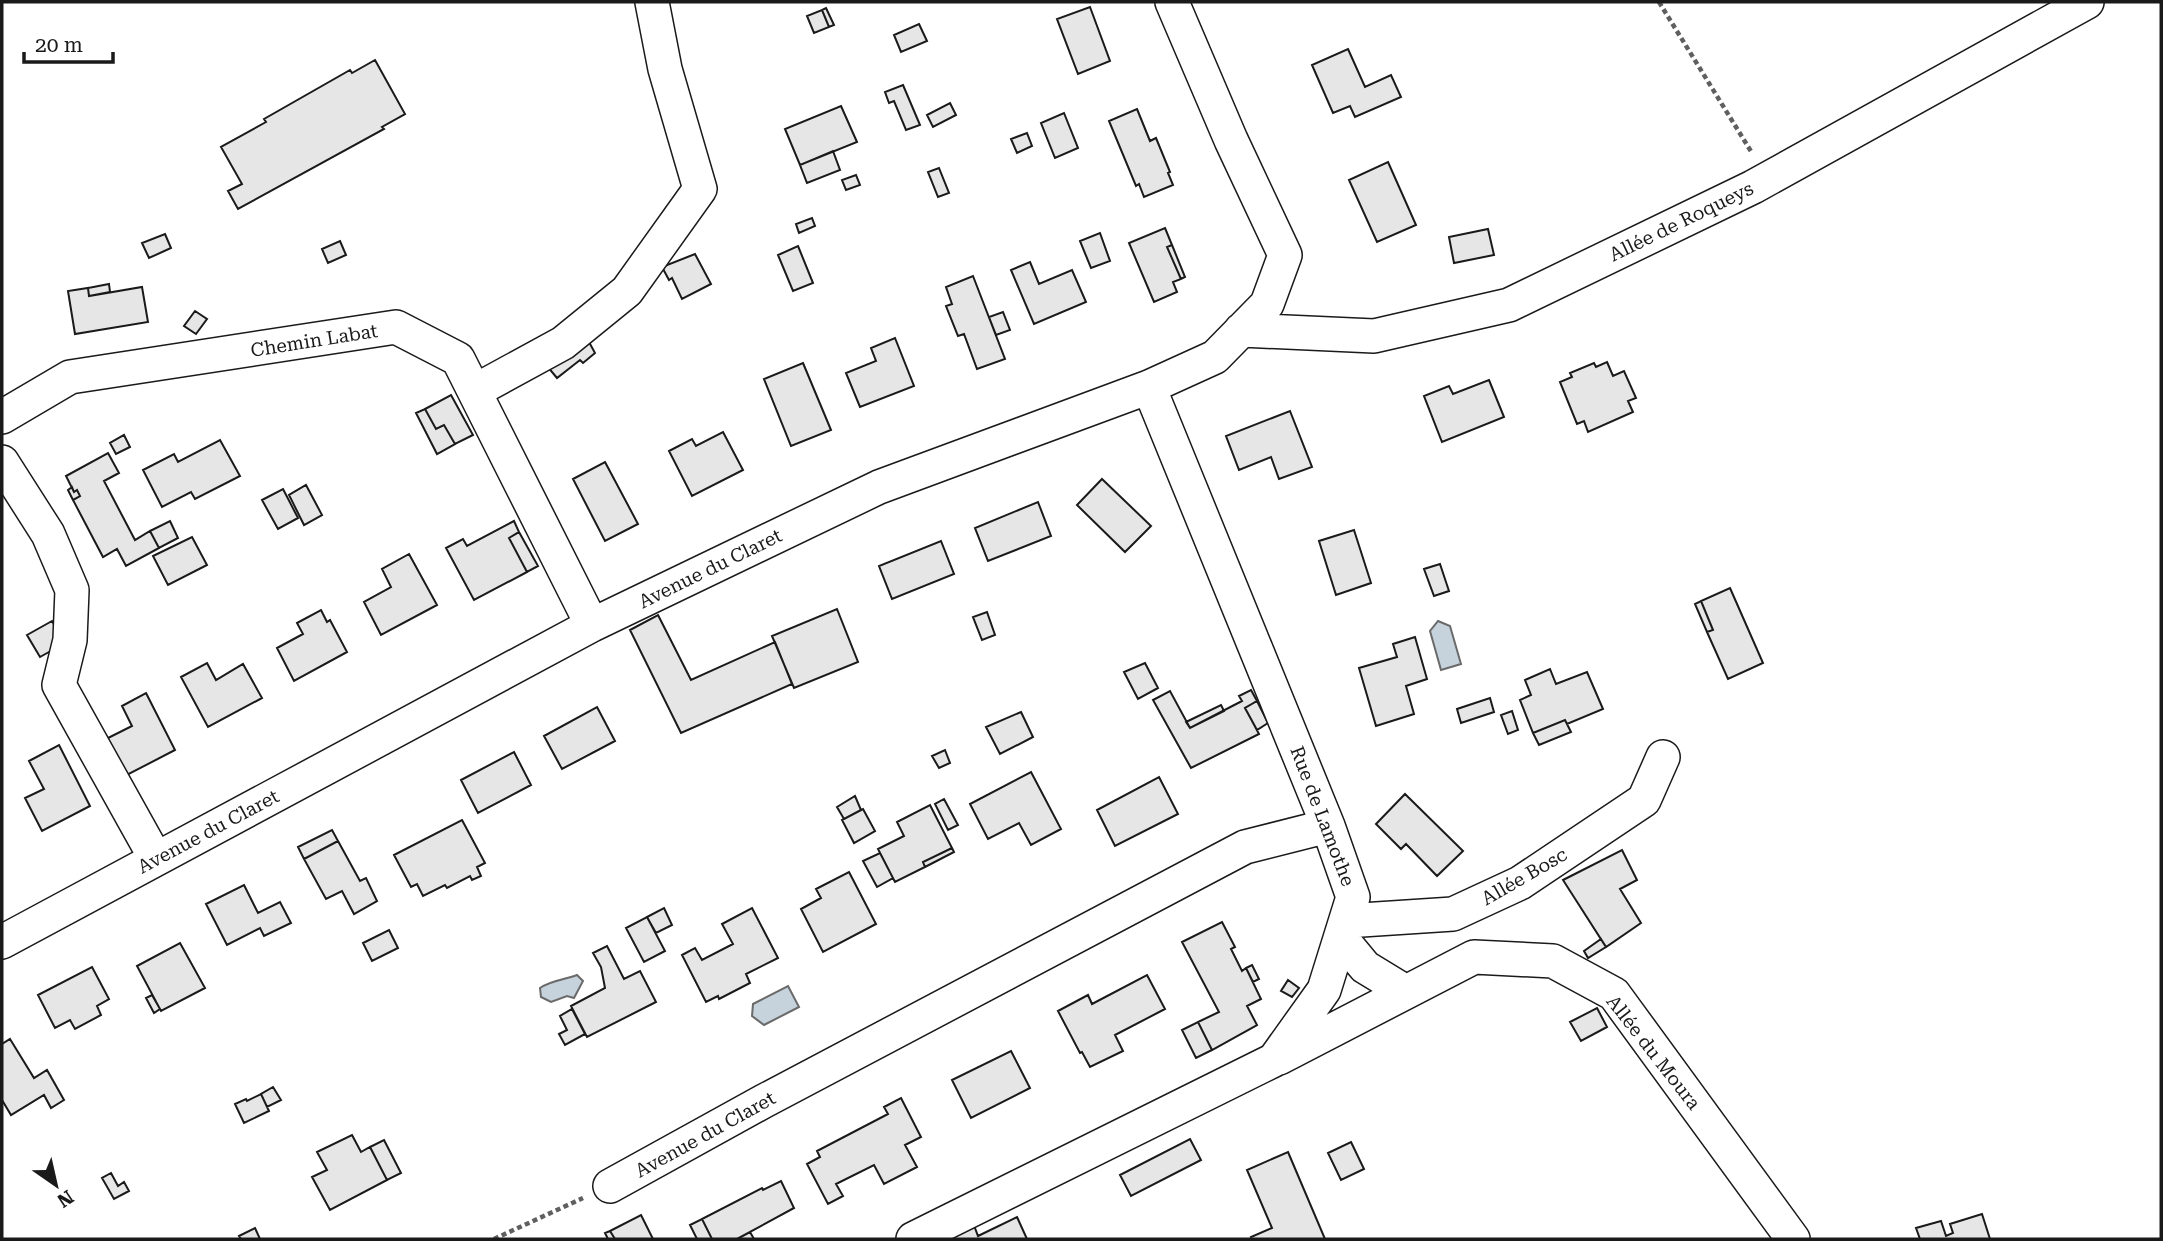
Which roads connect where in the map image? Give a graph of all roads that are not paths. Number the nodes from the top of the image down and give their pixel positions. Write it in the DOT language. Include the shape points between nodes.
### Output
graph roads {
  1 [pos="652,2"];
  2 [pos="1172,2"];
  3 [pos="2087,2"];
  4 [pos="1241,330"];
  5 [pos="1149,387"];
  6 [pos="475,391"];
  7 [pos="2,416"];
  8 [pos="2,462"];
  9 [pos="592,625"];
  10 [pos="1663,758"];
  11 [pos="1328,825"];
  12 [pos="156,859"];
  13 [pos="1343,929"];
  14 [pos="2,942"];
  15 [pos="1406,992"];
  16 [pos="1274,1060"];
  17 [pos="610,1186"];
  18 [pos="913,1239"];
  19 [pos="1793,1239"];
  1 -- 6 [label="street" via="665,69 700,189 626,290 563,343"];
  2 -- 4 [label="street, Avenue du Claret" via="1285,255 1267,304"];
  3 -- 4 [label="street, Allée de Roqueys" via="1752,187 1509,305 1374,336"];
  4 -- 5 [label="street, Avenue du Claret" via="1215,357"];
  5 -- 9 [label="street, Avenue du Claret" via="879,487"];
  5 -- 11 [label="street, Rue de Lamothe"];
  6 -- 7 [label="street, Chemin Labat" via="458,359 396,327 70,377"];
  6 -- 9 [label="street, Chemin Labat"];
  8 -- 12 [label="street" via="48,534 72,590 70,640 59,685"];
  9 -- 12 [label="street, Avenue du Claret"];
  10 -- 13 [label="street, Allée Bosc" via="1644,800 1520,883 1452,914"];
  11 -- 13 [label="street, Rue de Lamothe" via="1353,897"];
  11 -- 17 [label="street, Avenue du Claret" via="1245,847"];
  12 -- 14 [label="street, Avenue du Claret"];
  13 -- 15 [label="street" via="1365,967"];
  13 -- 16 [label="street, Rue de Lamothe" via="1324,990"];
  15 -- 16 [label="street, Allée du Moura"];
  15 -- 19 [label="street, Allée du Moura" via="1474,957 1553,961 1614,994"];
  16 -- 18 [label="street, Rue de Lamothe"];
}
